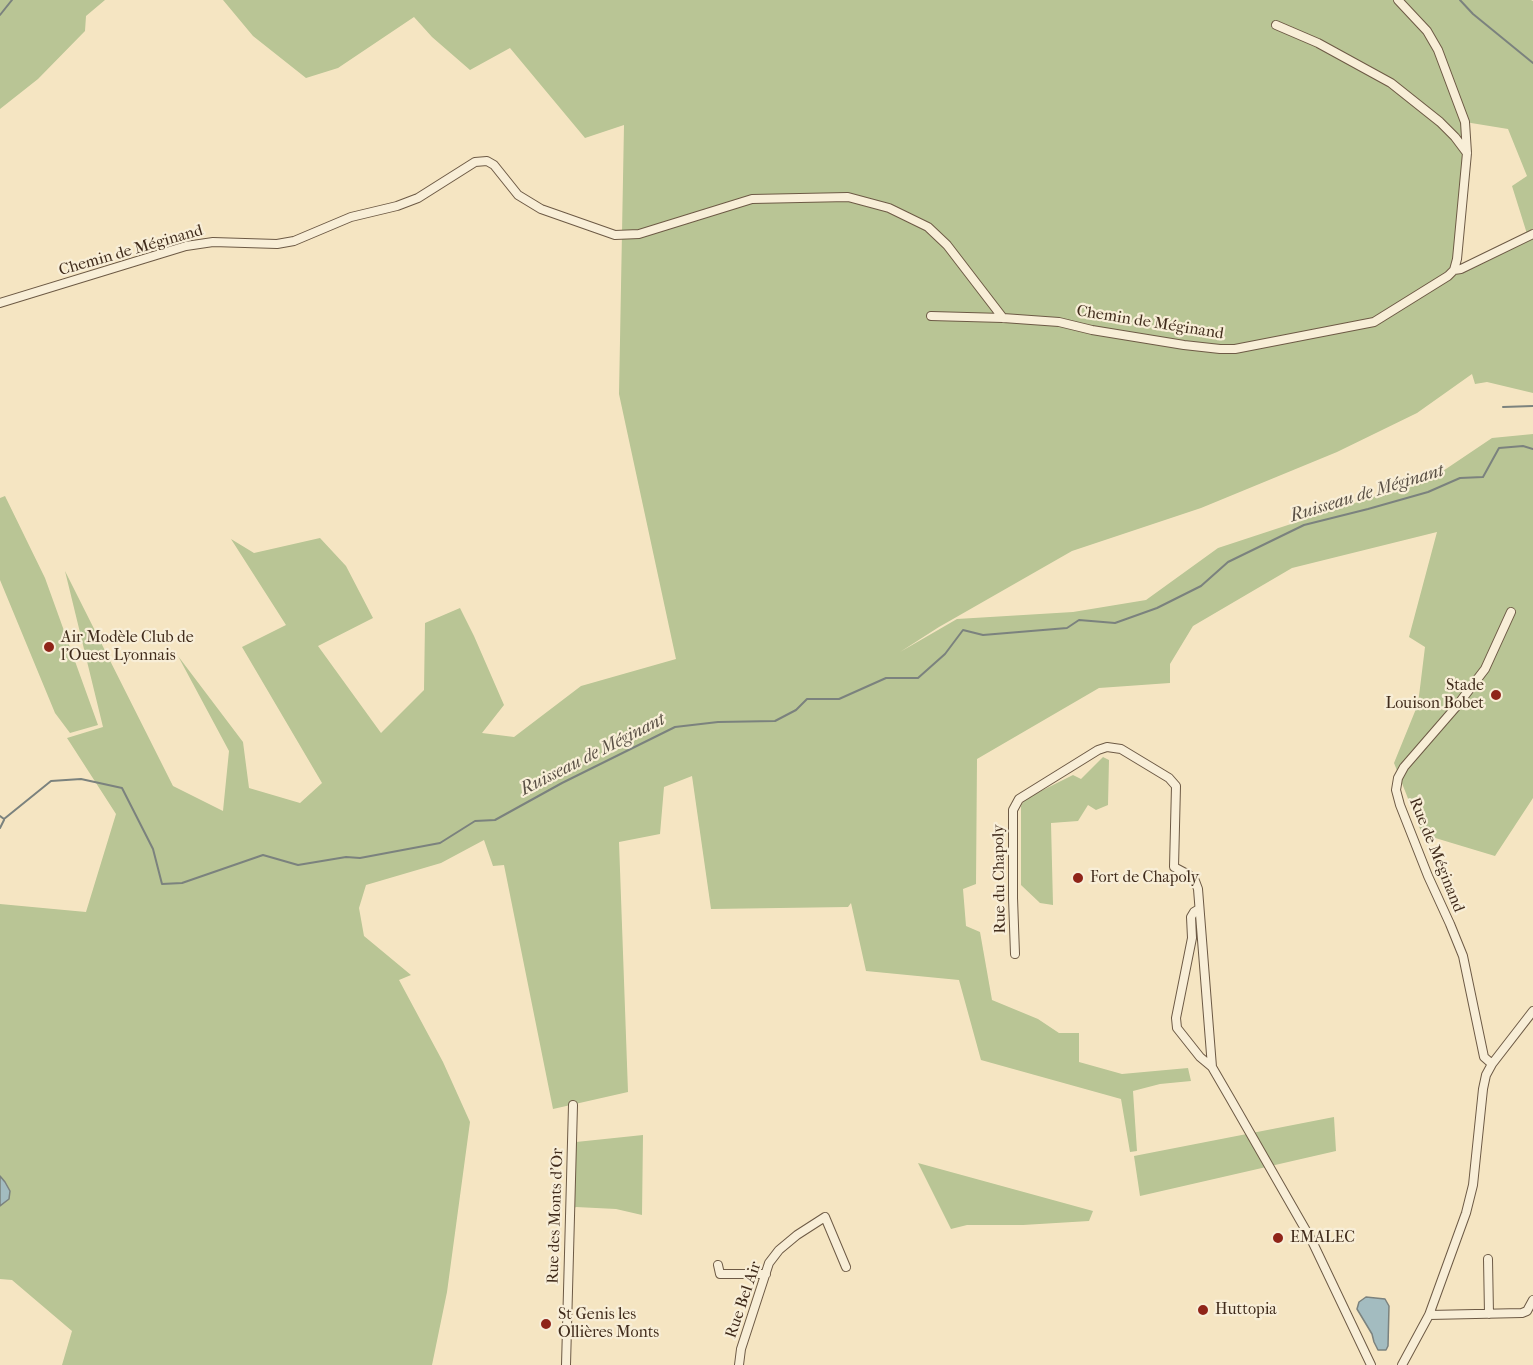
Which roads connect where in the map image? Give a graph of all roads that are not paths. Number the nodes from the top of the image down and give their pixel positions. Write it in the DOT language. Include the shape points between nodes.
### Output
graph roads {
  1 [pos="1398,0"];
  2 [pos="1276,24"];
  3 [pos="1467,153"];
  4 [pos="1533,234"];
  5 [pos="1454,270"];
  6 [pos="0,303"];
  7 [pos="931,316"];
  8 [pos="1003,318"];
  9 [pos="1510,612"];
  10 [pos="1199,909"];
  11 [pos="1015,954"];
  12 [pos="1533,1011"];
  13 [pos="1492,1064"];
  14 [pos="1212,1067"];
  15 [pos="573,1105"];
  16 [pos="1488,1259"];
  17 [pos="718,1265"];
  18 [pos="846,1268"];
  19 [pos="766,1274"];
  20 [pos="1533,1300"];
  21 [pos="1489,1314"];
  22 [pos="1429,1315"];
  23 [pos="566,1365"];
  24 [pos="739,1365"];
  25 [pos="1371,1365"];
  26 [pos="1402,1365"];
  1 -- 3 [label="street" via="1427,31 1438,50 1465,122"];
  2 -- 3 [label="street" via="1391,83 1440,122"];
  3 -- 5 [label="street"];
  4 -- 5 [label="street, Chemin de Méginand"];
  5 -- 8 [label="street, Chemin de Méginand" via="1374,322 1235,349 1184,345 1059,322"];
  6 -- 8 [label="street, Chemin de Méginand" via="186,246 294,241 351,217 418,198 475,162 487,161 495,165 518,195 541,209 615,235 639,234 752,199 848,197 890,208 928,227 947,245"];
  7 -- 8 [label="street, Chemin de Méginand"];
  9 -- 13 [label="street, Rue de Méginand" via="1485,669 1404,767 1396,790 1463,956 1484,1057"];
  10 -- 11 [label="street, Rue du Chapoly" via="1195,881 1174,867 1176,786 1121,749 1107,747 1019,799 1013,810"];
  10 -- 14 [label="street, Rue du Chapoly"];
  10 -- 14 [label="street, Rue du Chapoly" via="1191,917 1192,938 1176,1018 1177,1028"];
  12 -- 13 [label="street"];
  13 -- 22 [label="street" via="1483,1089 1473,1185 1466,1213"];
  14 -- 25 [label="street, Rue du Chapoly" via="1312,1241"];
  15 -- 23 [label="street, Rue des Monts d'Or"];
  16 -- 21 [label="street"];
  17 -- 19 [label="street" via="720,1274"];
  18 -- 19 [label="street, Rue Bel Air" via="825,1217 779,1250"];
  19 -- 24 [label="street, Rue Bel Air"];
  20 -- 21 [label="street" via="1522,1313"];
  21 -- 22 [label="street"];
  22 -- 26 [label="street"];
}
